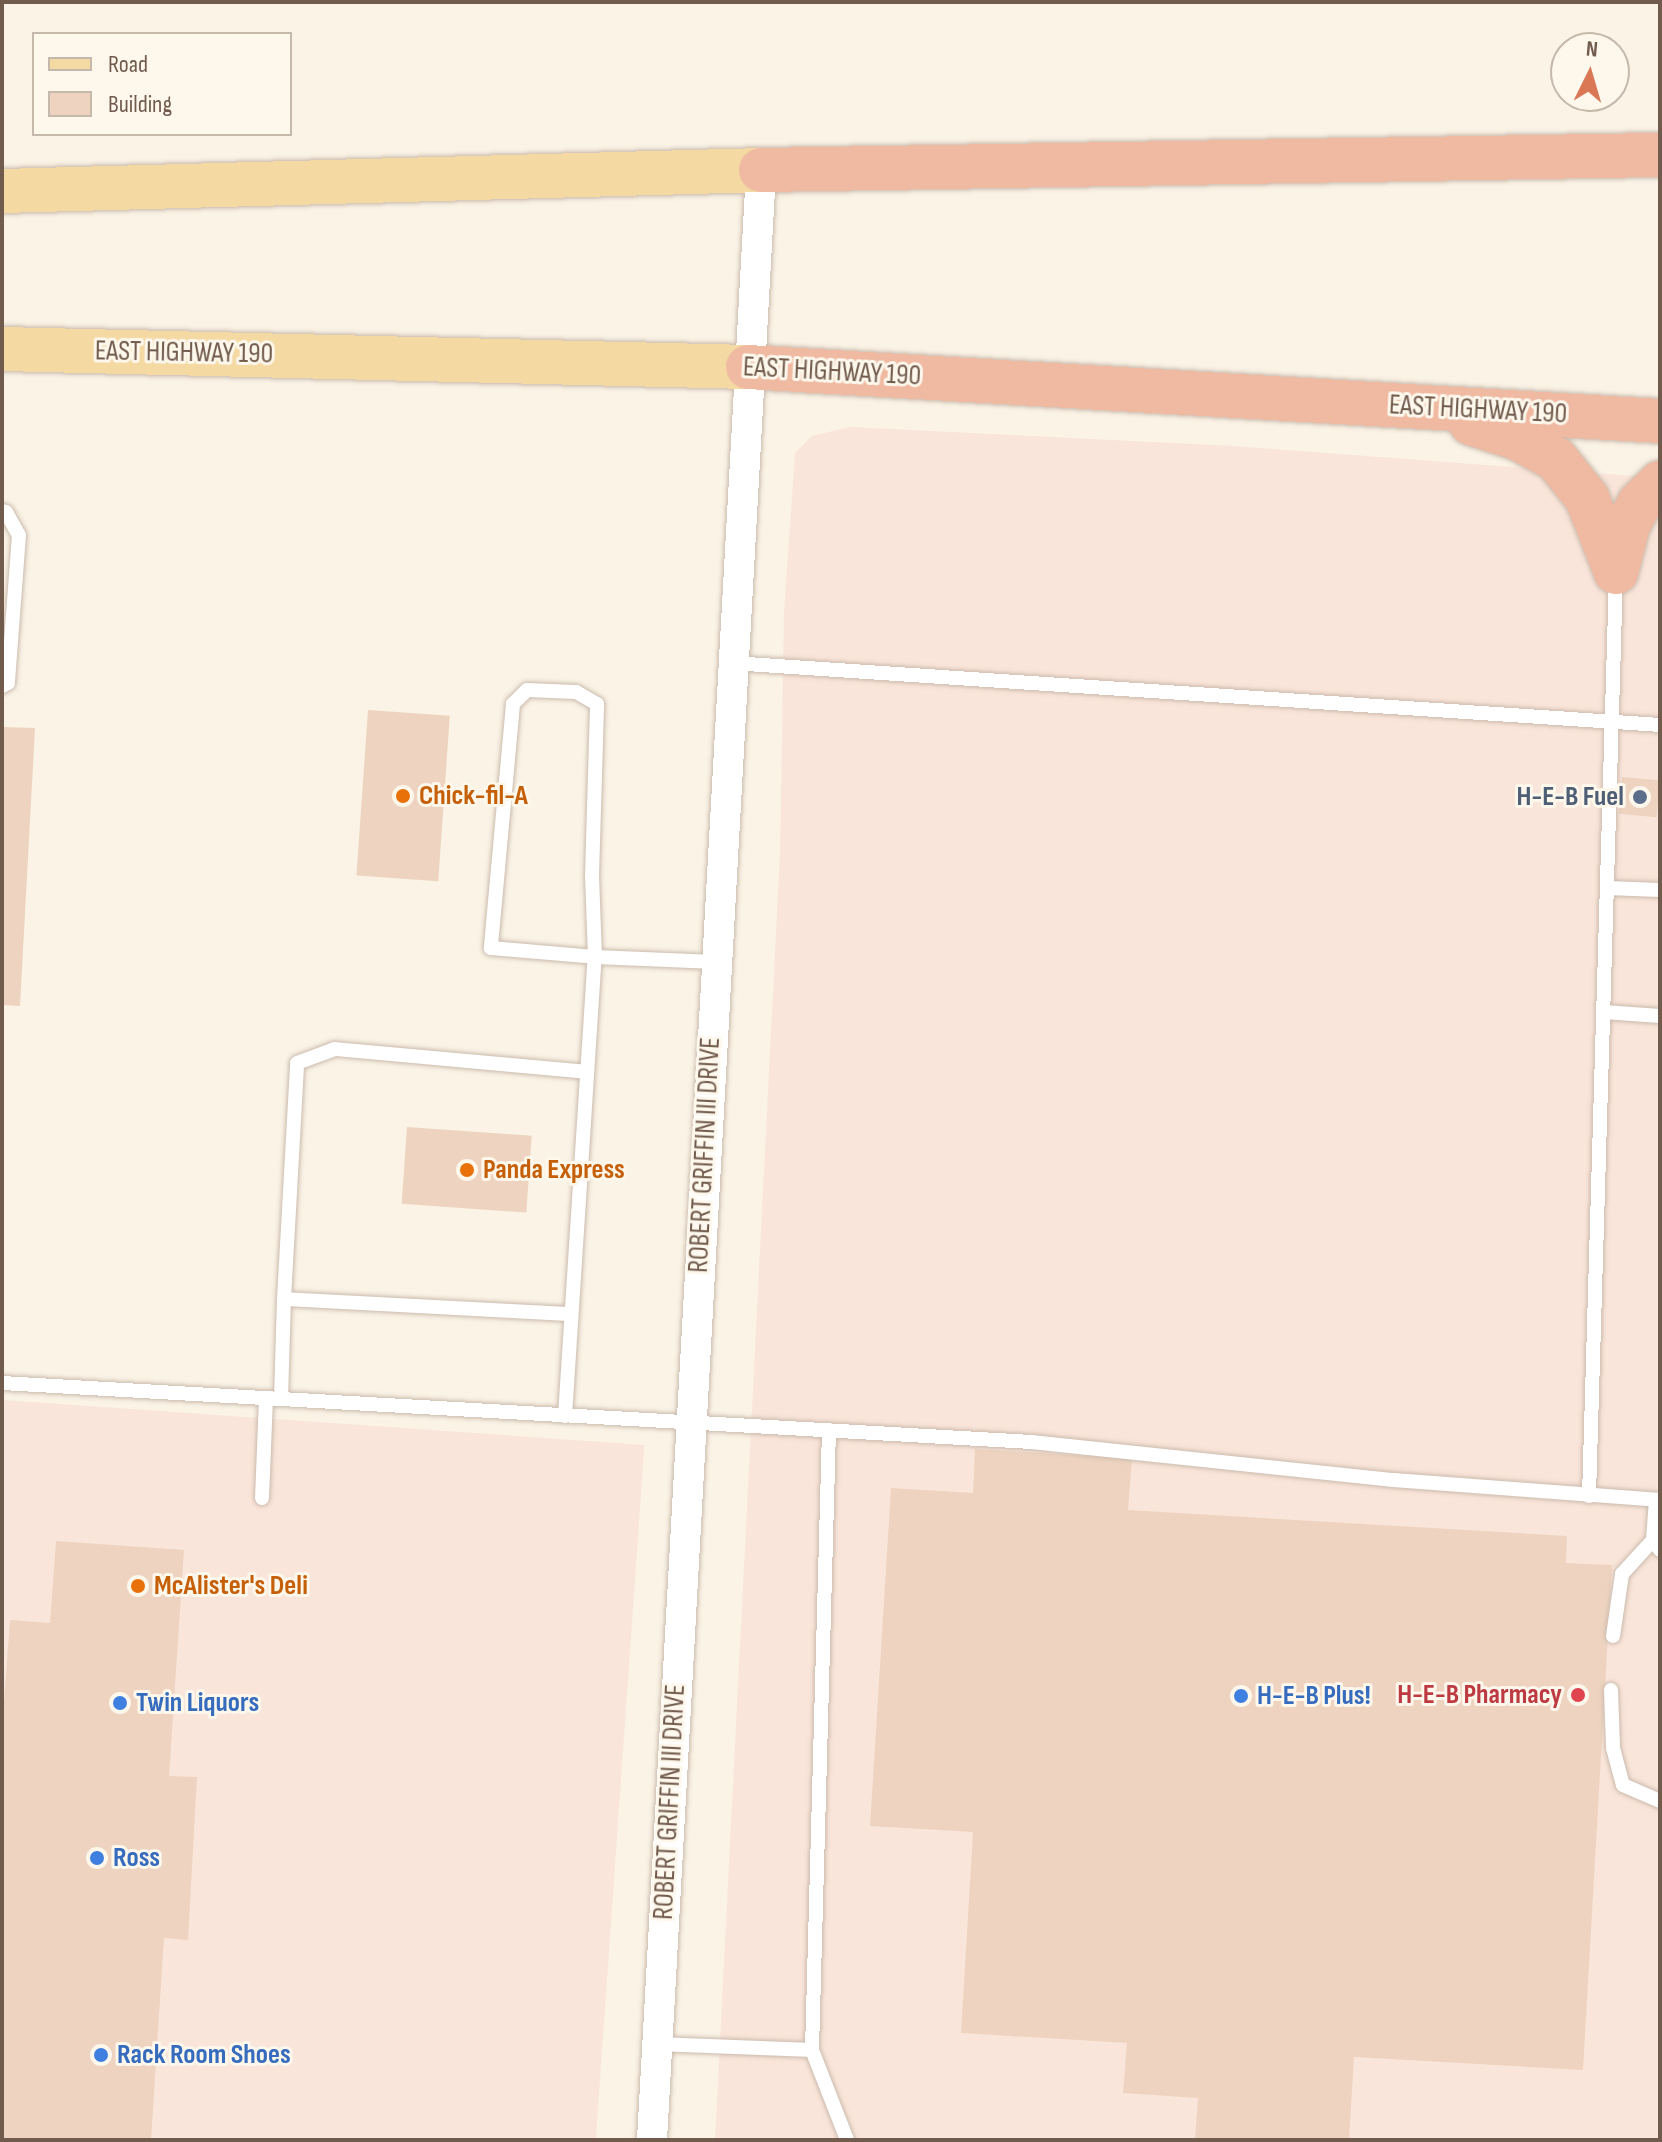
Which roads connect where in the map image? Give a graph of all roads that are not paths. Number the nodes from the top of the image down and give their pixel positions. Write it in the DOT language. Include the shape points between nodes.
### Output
graph roads {
  1 [pos="1660,155"];
  2 [pos="761,170"];
  3 [pos="2,191"];
  4 [pos="2,349"];
  5 [pos="748,367"];
  6 [pos="1416,406"];
  7 [pos="1660,421"];
  8 [pos="1660,483"];
  9 [pos="2,511"];
  10 [pos="1616,572"];
  11 [pos="732,663"];
  12 [pos="2,686"];
  13 [pos="1612,722"];
  14 [pos="1660,725"];
  15 [pos="1607,888"];
  16 [pos="1660,890"];
  17 [pos="595,957"];
  18 [pos="716,962"];
  19 [pos="1604,1012"];
  20 [pos="1660,1016"];
  21 [pos="587,1072"];
  22 [pos="284,1299"];
  23 [pos="571,1314"];
  24 [pos="2,1383"];
  25 [pos="273,1399"];
  26 [pos="565,1416"];
  27 [pos="690,1423"];
  28 [pos="829,1430"];
  29 [pos="1589,1496"];
  30 [pos="262,1498"];
  31 [pos="1658,1500"];
  32 [pos="1657,1545"];
  33 [pos="1613,1636"];
  34 [pos="1611,1690"];
  35 [pos="1660,1801"];
  36 [pos="657,2044"];
  37 [pos="812,2050"];
  38 [pos="652,2140"];
  39 [pos="847,2140"];
  1 -- 2 [label="highway"];
  2 -- 3 [label="main road"];
  2 -- 5 [label="street, ROBERT GRIFFIN III DRIVE"];
  4 -- 5 [label="main road, EAST HIGHWAY 190"];
  5 -- 6 [label="highway, EAST HIGHWAY 190"];
  5 -- 11 [label="street, ROBERT GRIFFIN III DRIVE"];
  6 -- 7 [label="highway, EAST HIGHWAY 190"];
  6 -- 10 [label="highway" via="1517,438 1556,459 1587,498"];
  8 -- 10 [label="highway" via="1628,525"];
  9 -- 12 [label="lane" via="19,535 8,683"];
  10 -- 13 [label="lane"];
  11 -- 13 [label="lane"];
  11 -- 18 [label="street, ROBERT GRIFFIN III DRIVE"];
  13 -- 14 [label="lane"];
  13 -- 15 [label="lane"];
  15 -- 16 [label="lane"];
  15 -- 19 [label="lane"];
  17 -- 17 [label="lane" via="491,948 513,704 527,690 576,692 597,704"];
  17 -- 18 [label="lane"];
  17 -- 21 [label="lane"];
  18 -- 27 [label="street, ROBERT GRIFFIN III DRIVE"];
  19 -- 20 [label="lane"];
  19 -- 29 [label="lane"];
  21 -- 22 [label="lane" via="335,1049 297,1063"];
  21 -- 23 [label="lane"];
  22 -- 23 [label="lane"];
  22 -- 25 [label="lane"];
  23 -- 26 [label="lane"];
  24 -- 25 [label="lane"];
  25 -- 26 [label="lane"];
  25 -- 30 [label="lane"];
  26 -- 27 [label="lane"];
  27 -- 28 [label="lane"];
  27 -- 36 [label="street, ROBERT GRIFFIN III DRIVE"];
  28 -- 29 [label="lane" via="1125,1449"];
  28 -- 37 [label="lane"];
  29 -- 31 [label="lane"];
  31 -- 32 [label="lane"];
  32 -- 33 [label="lane" via="1622,1574"];
  34 -- 35 [label="lane" via="1613,1748 1623,1785"];
  36 -- 37 [label="lane"];
  36 -- 38 [label="street, ROBERT GRIFFIN III DRIVE"];
  37 -- 39 [label="lane"];
}
